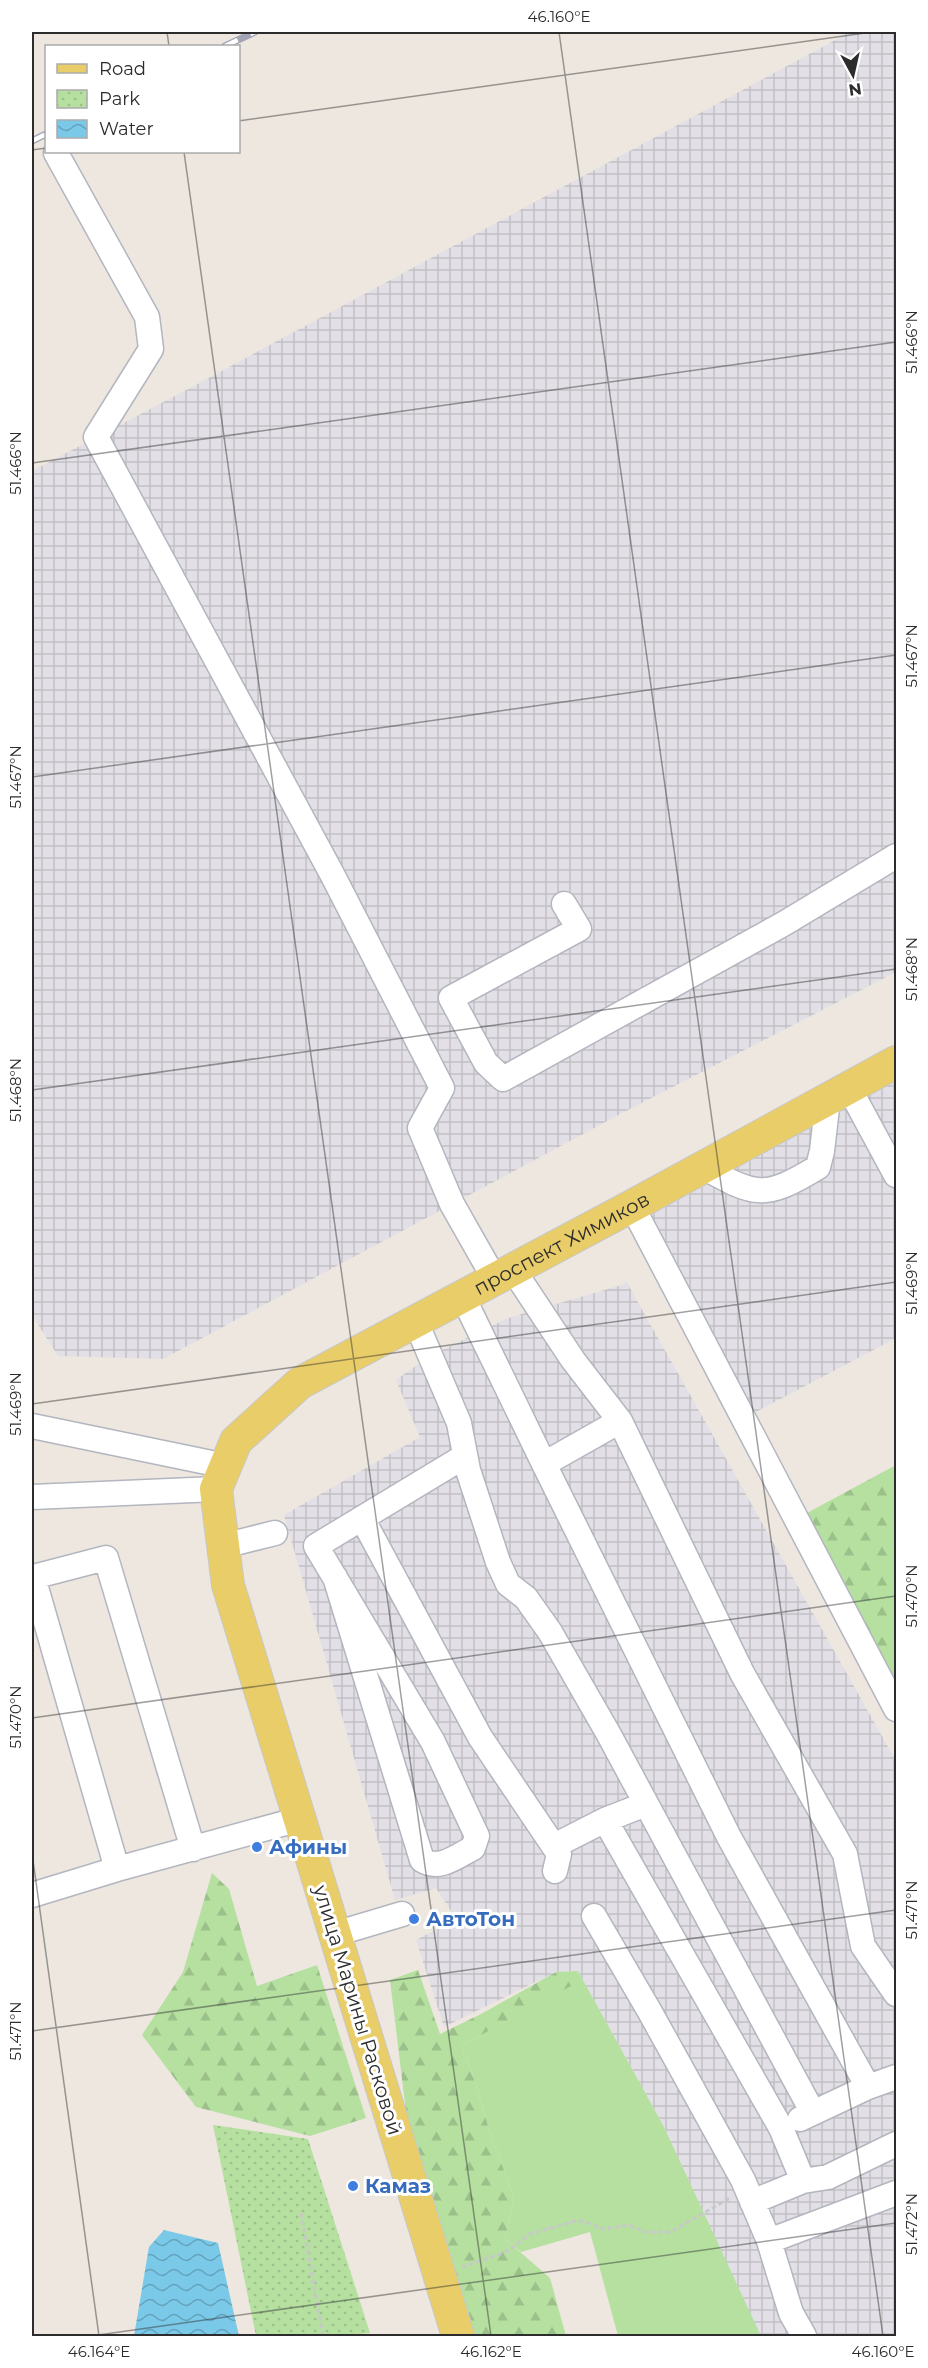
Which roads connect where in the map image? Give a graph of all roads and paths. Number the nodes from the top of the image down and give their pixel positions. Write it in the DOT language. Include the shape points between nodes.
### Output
graph roads {
  1 [pos="56,153"];
  2 [pos="897,856"];
  3 [pos="564,904"];
  4 [pos="897,1062"];
  5 [pos="839,1094"];
  6 [pos="703,1167"];
  7 [pos="897,1175"];
  8 [pos="632,1206"];
  9 [pos="503,1273"];
  10 [pos="462,1295"];
  11 [pos="415,1320"];
  12 [pos="620,1421"];
  13 [pos="32,1426"];
  14 [pos="465,1456"];
  15 [pos="544,1464"];
  16 [pos="226,1465"];
  17 [pos="32,1497"];
  18 [pos="362,1518"];
  19 [pos="275,1533"];
  20 [pos="223,1546"];
  21 [pos="335,1577"];
  22 [pos="897,1709"];
  23 [pos="646,1804"];
  24 [pos="300,1819"];
  25 [pos="605,1820"];
  26 [pos="554,1846"];
  27 [pos="193,1849"];
  28 [pos="117,1869"];
  29 [pos="555,1871"];
  30 [pos="32,1895"];
  31 [pos="402,1914"];
  32 [pos="594,1916"];
  33 [pos="335,1934"];
  34 [pos="897,1994"];
  35 [pos="897,2077"];
  36 [pos="868,2087"];
  37 [pos="813,2113"];
  38 [pos="781,2128"];
  39 [pos="897,2144"];
  40 [pos="803,2181"];
  41 [pos="897,2193"];
  42 [pos="750,2196"];
  43 [pos="301,2213"];
  44 [pos="769,2241"];
  45 [pos="437,2275"];
  46 [pos="323,2337"];
  47 [pos="458,2337"];
  48 [pos="804,2337"];
  1 -- 9 [label="street" via="147,317 152,349 96,437 332,873 442,1088 420,1128 452,1204"];
  2 -- 3 [label="street" via="503,1079 486,1063 451,998 579,929"];
  4 -- 5 [label="main road, проспект Химиков"];
  5 -- 6 [label="main road, проспект Химиков"];
  5 -- 6 [label="street" via="818,1167 797,1180 767,1191 744,1189"];
  5 -- 7 [label="street"];
  6 -- 8 [label="main road, проспект Химиков"];
  8 -- 9 [label="main road, проспект Химиков"];
  8 -- 22 [label="street"];
  9 -- 10 [label="main road, проспект Химиков"];
  9 -- 12 [label="street"];
  10 -- 11 [label="main road, проспект Химиков"];
  10 -- 15 [label="street"];
  11 -- 14 [label="street" via="459,1423"];
  11 -- 16 [label="main road, проспект Химиков" via="300,1383"];
  12 -- 15 [label="street"];
  12 -- 34 [label="street" via="742,1673 845,1854 863,1946"];
  13 -- 16 [label="street"];
  14 -- 18 [label="street"];
  14 -- 23 [label="street" via="508,1584 526,1598 550,1632"];
  15 -- 36 [label="street" via="729,1837"];
  16 -- 17 [label="street"];
  16 -- 20 [label="main road, улица Марины Расковой"];
  18 -- 21 [label="street" via="316,1546"];
  18 -- 26 [label="street" via="480,1737"];
  19 -- 20 [label="street"];
  20 -- 24 [label="main road, улица Марины Расковой" via="228,1585"];
  21 -- 21 [label="street" via="422,1860 440,1865 473,1848 477,1836 434,1742"];
  23 -- 25 [label="street"];
  23 -- 37 [label="street"];
  24 -- 27 [label="street"];
  24 -- 33 [label="main road, улица Марины Расковой"];
  25 -- 26 [label="street"];
  25 -- 38 [label="street"];
  26 -- 29 [label="street" via="559,1854"];
  27 -- 28 [label="street"];
  27 -- 28 [label="street" via="106,1558 33,1577"];
  28 -- 30 [label="street"];
  31 -- 33 [label="street"];
  32 -- 42 [label="street"];
  33 -- 45 [label="main road, улица Марины Расковой"];
  35 -- 36 [label="street"];
  36 -- 37 [label="street"];
  37 -- 38 [label="street"];
  38 -- 40 [label="street"];
  39 -- 40 [label="street" via="828,2177"];
  40 -- 42 [label="street"];
  41 -- 44 [label="street"];
  42 -- 44 [label="street"];
  42 -- 45 [label="path" via="717,2203 670,2232 645,2232 629,2225 604,2229 579,2220 530,2234 506,2252"];
  43 -- 46 [label="path"];
  44 -- 48 [label="street" via="791,2313"];
  45 -- 47 [label="main road, улица Марины Расковой"];
}
